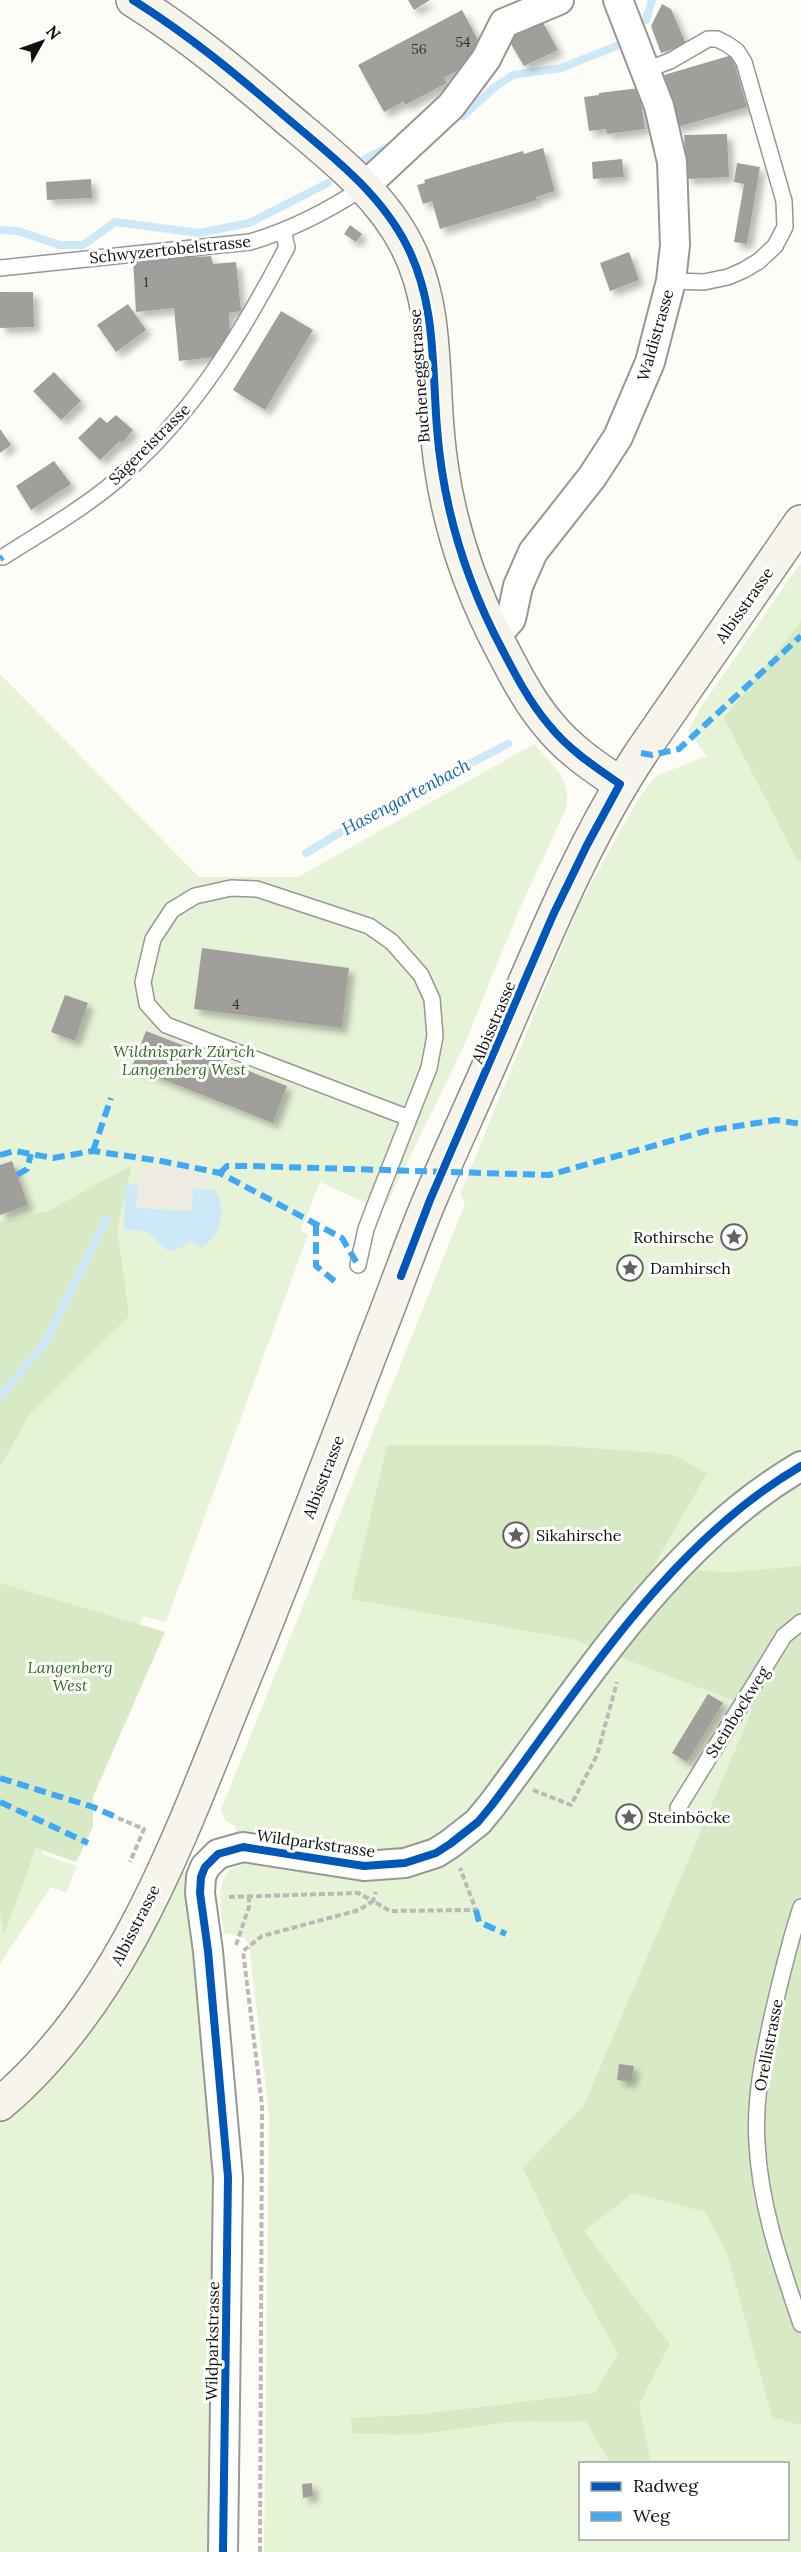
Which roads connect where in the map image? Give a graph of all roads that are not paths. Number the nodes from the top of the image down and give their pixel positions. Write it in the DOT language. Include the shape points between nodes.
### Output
graph roads {
  1 [pos="133,0"];
  2 [pos="559,0"];
  3 [pos="618,0"];
  4 [pos="646,70"];
  5 [pos="364,187"];
  6 [pos="283,232"];
  7 [pos="0,268"];
  8 [pos="671,281"];
  9 [pos="801,522"];
  10 [pos="3,557"];
  11 [pos="495,637"];
  12 [pos="620,784"];
  13 [pos="410,1118"];
  14 [pos="358,1265"];
  15 [pos="801,1466"];
  16 [pos="801,1622"];
  17 [pos="678,1808"];
  18 [pos="801,1907"];
  19 [pos="0,2104"];
  20 [pos="801,2324"];
  21 [pos="223,2552"];
  1 -- 5 [label="main road, Bucheneggstrasse" via="209,52"];
  2 -- 5 [label="street" via="504,23 486,60 451,106"];
  3 -- 4 [label="street, Waldistrasse"];
  4 -- 8 [label="street, Waldistrasse" via="672,162 675,245"];
  4 -- 8 [label="lane" via="670,62 708,39 717,39 737,51 744,62 784,201 784,227 775,246 759,261 728,277 704,282"];
  5 -- 6 [label="lane, Schwyzertobelstrasse"];
  5 -- 11 [label="main road, Bucheneggstrasse" via="397,228 425,291 444,492 462,560"];
  6 -- 7 [label="lane, Schwyzertobelstrasse" via="250,242"];
  6 -- 10 [label="lane, Sägereistrasse" via="287,247 250,318 180,418 126,472 75,511"];
  8 -- 11 [label="street, Waldistrasse" via="650,362 618,437 592,477 532,552 518,586 511,619"];
  9 -- 12 [label="main road, Albisstrasse"];
  11 -- 12 [label="main road, Bucheneggstrasse" via="519,682 549,725 580,756"];
  12 -- 19 [label="main road, Albisstrasse" via="553,915 430,1200 255,1652 166,1864 112,1970 88,2008 44,2063"];
  13 -- 13 [label="lane" via="429,1068 435,1036 432,999 421,975 392,942 369,926 257,889 231,888 195,896 172,910 153,939 143,982 147,1004 166,1024"];
  13 -- 14 [label="lane" via="366,1229"];
  15 -- 21 [label="street, Wildparkstrasse" via="768,1487 688,1556 641,1607 478,1822 450,1844 423,1858 364,1866 243,1847 218,1854 205,1867 200,1893 228,2176"];
  16 -- 17 [label="lane, Steinbockweg" via="784,1636"];
  18 -- 20 [label="lane, Orellistrasse" via="757,2090 763,2194 777,2253"];
}
